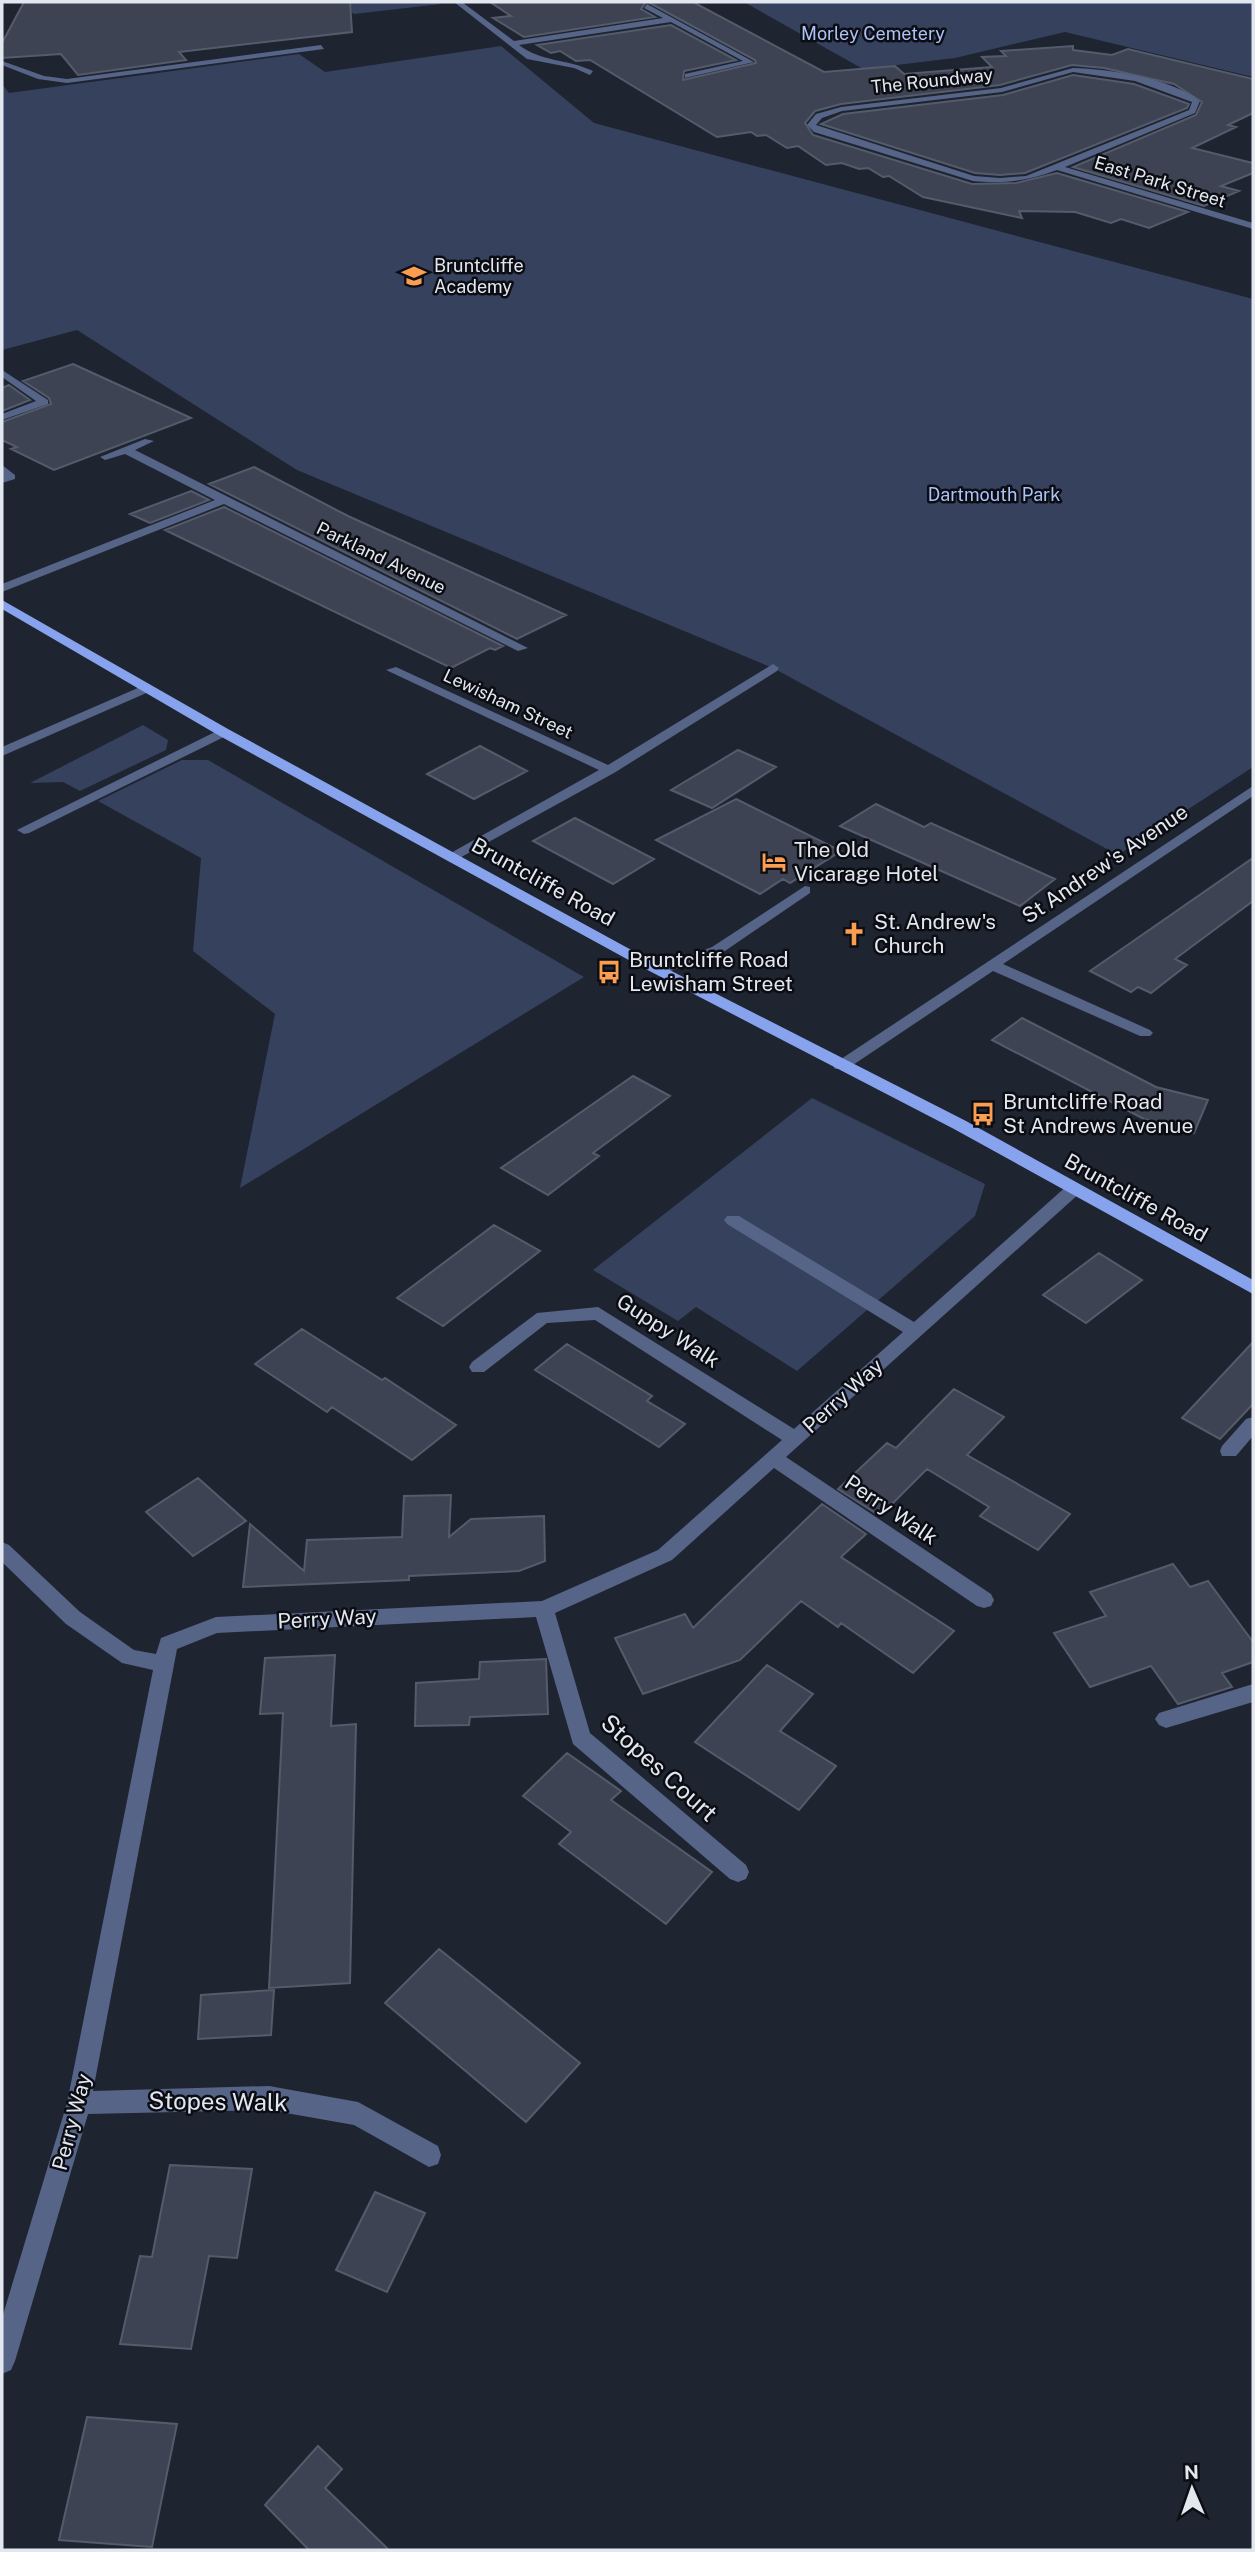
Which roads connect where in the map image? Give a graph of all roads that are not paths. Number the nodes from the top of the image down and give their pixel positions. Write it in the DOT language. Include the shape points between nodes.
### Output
graph roads {
  1 [pos="458,2"];
  2 [pos="647,6"];
  3 [pos="672,20"];
  4 [pos="512,44"];
  5 [pos="321,47"];
  6 [pos="2,63"];
  7 [pos="590,73"];
  8 [pos="688,76"];
  9 [pos="1057,167"];
  10 [pos="1253,226"];
  11 [pos="2,373"];
  12 [pos="2,417"];
  13 [pos="149,441"];
  14 [pos="126,450"];
  15 [pos="105,457"];
  16 [pos="2,468"];
  17 [pos="2,480"];
  18 [pos="224,500"];
  19 [pos="2,588"];
  20 [pos="2,604"];
  21 [pos="522,648"];
  22 [pos="773,667"];
  23 [pos="392,670"];
  24 [pos="147,688"];
  25 [pos="223,732"];
  26 [pos="2,752"];
  27 [pos="609,770"];
  28 [pos="1253,790"];
  29 [pos="23,830"];
  30 [pos="454,858"];
  31 [pos="804,890"];
  32 [pos="994,966"];
  33 [pos="659,970"];
  34 [pos="1145,1033"];
  35 [pos="841,1066"];
  36 [pos="1075,1188"];
  37 [pos="733,1220"];
  38 [pos="1253,1288"];
  39 [pos="915,1331"];
  40 [pos="478,1367"];
  41 [pos="1253,1424"];
  42 [pos="795,1439"];
  43 [pos="1229,1451"];
  44 [pos="773,1458"];
  45 [pos="2,1550"];
  46 [pos="984,1600"];
  47 [pos="544,1609"];
  48 [pos="164,1664"];
  49 [pos="1253,1693"];
  50 [pos="1166,1719"];
  51 [pos="738,1872"];
  52 [pos="79,2103"];
  53 [pos="429,2155"];
  54 [pos="2,2361"];
  1 -- 4 [label="street"];
  2 -- 3 [label="street"];
  3 -- 4 [label="street"];
  3 -- 8 [label="street" via="750,62"];
  4 -- 7 [label="street" via="530,57"];
  5 -- 6 [label="street" via="67,81 47,82"];
  9 -- 9 [label="street, The Roundway" via="1192,111 1196,101 1104,72 1073,70 1002,90 851,107 819,116 811,125 985,180 1027,178"];
  9 -- 10 [label="street, East Park Street"];
  11 -- 12 [label="street" via="44,402"];
  13 -- 14 [label="street"];
  14 -- 15 [label="street"];
  14 -- 18 [label="street, Parkland Avenue"];
  16 -- 17 [label="street" via="11,477"];
  18 -- 19 [label="street"];
  18 -- 21 [label="street, Parkland Avenue"];
  20 -- 24 [label="main road, Bruntcliffe Road"];
  22 -- 27 [label="street"];
  23 -- 27 [label="street, Lewisham Street"];
  24 -- 25 [label="main road, Bruntcliffe Road"];
  24 -- 26 [label="street"];
  25 -- 29 [label="street"];
  25 -- 30 [label="main road, Bruntcliffe Road"];
  27 -- 30 [label="street"];
  28 -- 32 [label="street, St Andrew's Avenue"];
  30 -- 33 [label="main road, Bruntcliffe Road"];
  31 -- 33 [label="street" via="717,950"];
  32 -- 34 [label="street"];
  32 -- 35 [label="street, St Andrew's Avenue"];
  33 -- 35 [label="main road, Bruntcliffe Road"];
  35 -- 36 [label="main road, Bruntcliffe Road"];
  36 -- 38 [label="main road, Bruntcliffe Road"];
  36 -- 39 [label="street, Perry Way"];
  37 -- 39 [label="street"];
  39 -- 42 [label="street, Perry Way"];
  40 -- 42 [label="street, Guppy Walk" via="543,1317 598,1313"];
  41 -- 43 [label="street"];
  42 -- 44 [label="street, Perry Way"];
  44 -- 46 [label="street, Perry Walk"];
  44 -- 47 [label="street, Perry Way" via="665,1555"];
  45 -- 48 [label="street" via="73,1618 129,1657"];
  47 -- 48 [label="street, Perry Way" via="216,1625 168,1644"];
  47 -- 51 [label="street, Stopes Court" via="581,1738"];
  48 -- 52 [label="street, Perry Way"];
  49 -- 50 [label="street"];
  52 -- 53 [label="street, Stopes Walk" via="269,2098 358,2114"];
  52 -- 54 [label="street, Perry Way"];
}
